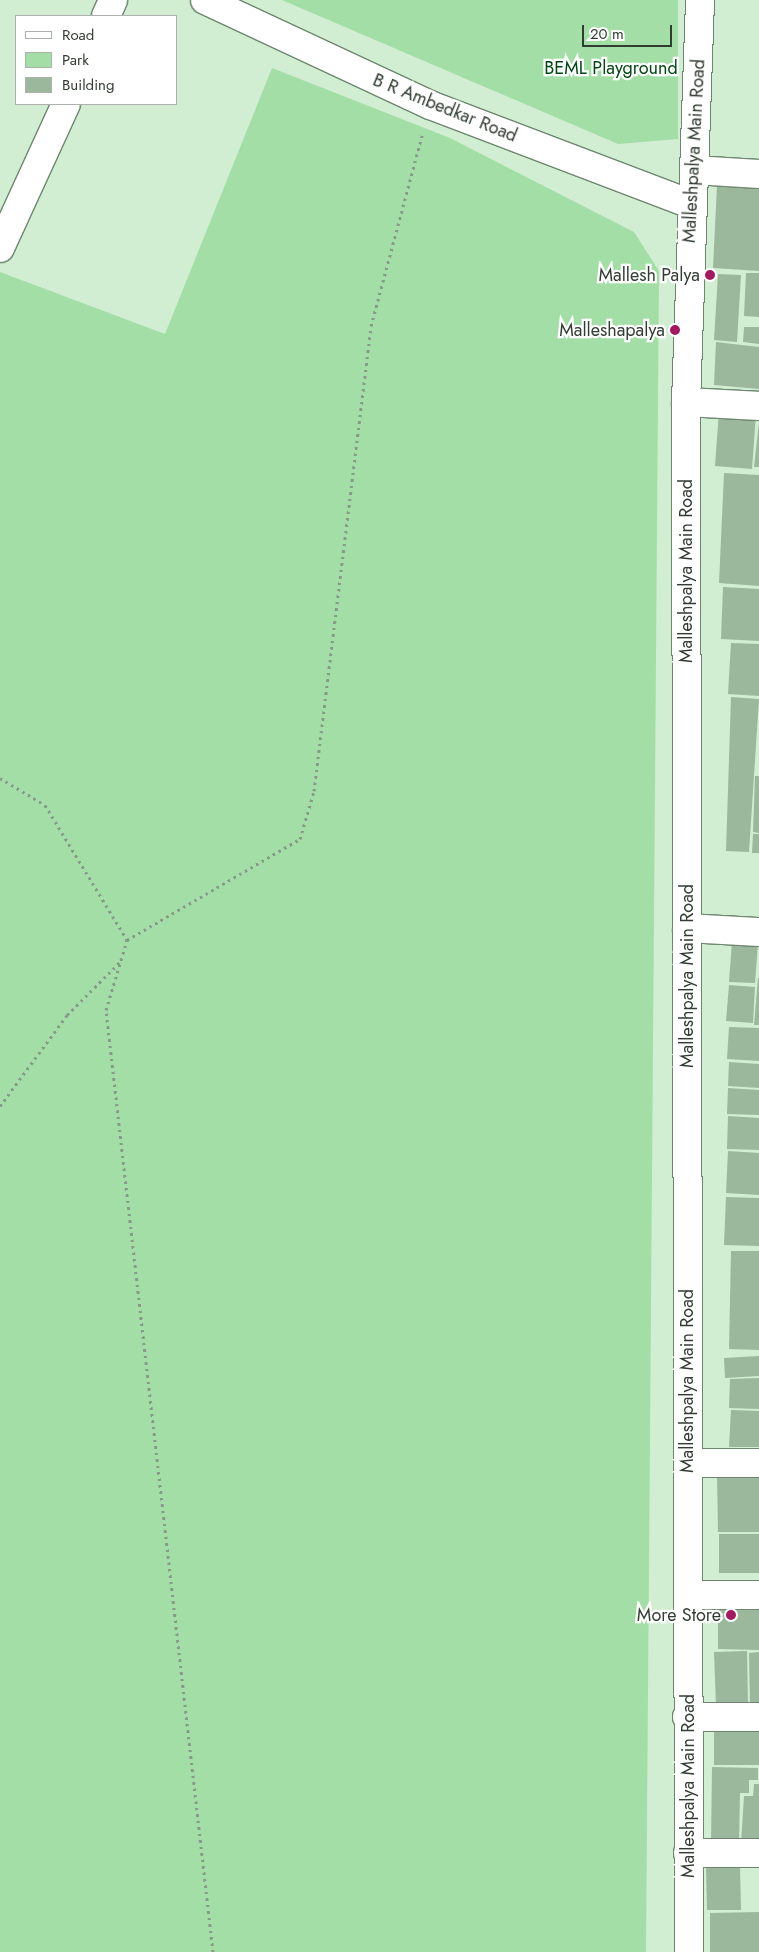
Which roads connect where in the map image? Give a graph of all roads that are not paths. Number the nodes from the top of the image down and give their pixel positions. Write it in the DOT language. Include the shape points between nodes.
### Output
graph roads {
  1 [pos="113,0"];
  2 [pos="205,0"];
  3 [pos="700,0"];
  4 [pos="106,15"];
  5 [pos="66,105"];
  6 [pos="694,170"];
  7 [pos="759,174"];
  8 [pos="691,204"];
  9 [pos="0,248"];
  10 [pos="686,402"];
  11 [pos="759,406"];
  12 [pos="687,928"];
  13 [pos="759,932"];
  14 [pos="688,1463"];
  15 [pos="759,1463"];
  16 [pos="688,1595"];
  17 [pos="759,1595"];
  18 [pos="688,1717"];
  19 [pos="759,1717"];
  20 [pos="688,1853"];
  21 [pos="759,1853"];
  22 [pos="689,1952"];
  1 -- 4 [label="main road"];
  2 -- 8 [label="main road, B R Ambedkar Road" via="430,105"];
  3 -- 6 [label="main road, Malleshpalya Main Road"];
  5 -- 9 [label="main road"];
  6 -- 7 [label="main road"];
  6 -- 8 [label="main road, Malleshpalya Main Road"];
  8 -- 10 [label="main road, Malleshpalya Main Road"];
  10 -- 11 [label="main road"];
  10 -- 12 [label="main road, Malleshpalya Main Road"];
  12 -- 13 [label="main road"];
  12 -- 14 [label="main road, Malleshpalya Main Road"];
  14 -- 15 [label="main road"];
  14 -- 16 [label="main road, Malleshpalya Main Road"];
  16 -- 17 [label="main road"];
  16 -- 18 [label="main road, Malleshpalya Main Road"];
  18 -- 19 [label="main road"];
  18 -- 20 [label="main road, Malleshpalya Main Road"];
  20 -- 21 [label="main road"];
  20 -- 22 [label="main road, Malleshpalya Main Road"];
}
